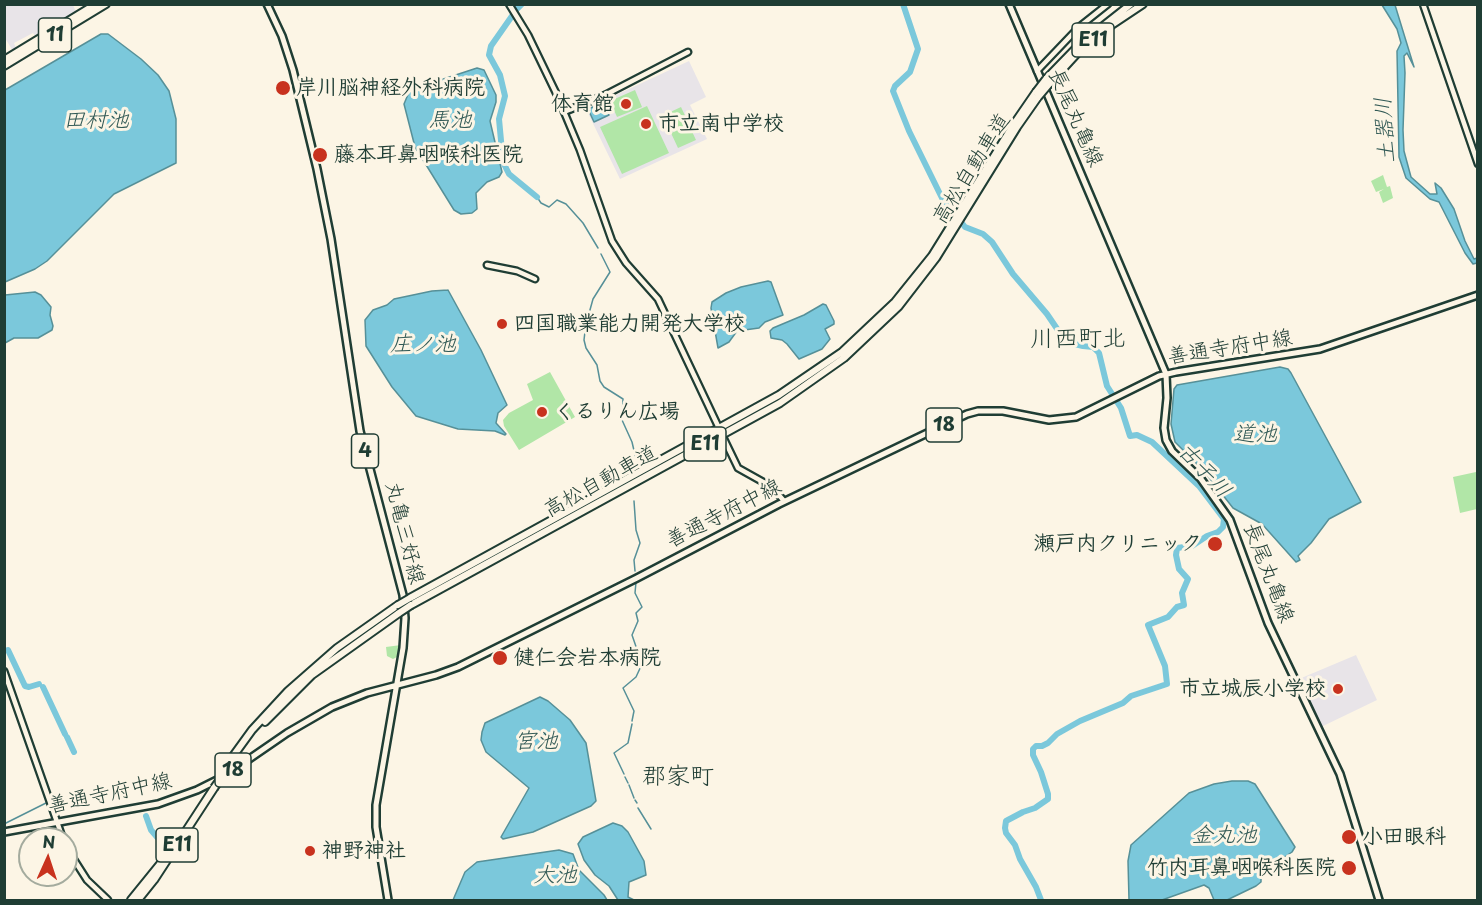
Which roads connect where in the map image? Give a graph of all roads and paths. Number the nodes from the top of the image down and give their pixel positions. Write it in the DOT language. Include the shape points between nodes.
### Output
graph roads {
  1 [pos="96,4"];
  2 [pos="106,4"];
  3 [pos="267,4"];
  4 [pos="510,4"];
  5 [pos="1009,4"];
  6 [pos="1108,4"];
  7 [pos="1131,4"];
  8 [pos="1143,4"];
  9 [pos="1423,4"];
  10 [pos="688,52"];
  11 [pos="4,60"];
  12 [pos="4,66"];
  13 [pos="1037,71"];
  14 [pos="1048,82"];
  15 [pos="564,112"];
  16 [pos="1478,164"];
  17 [pos="487,265"];
  18 [pos="535,279"];
  19 [pos="1478,295"];
  20 [pos="1166,374"];
  21 [pos="718,426"];
  22 [pos="724,439"];
  23 [pos="784,501"];
  24 [pos="398,609"];
  25 [pos="4,671"];
  26 [pos="396,685"];
  27 [pos="211,790"];
  28 [pos="57,822"];
  29 [pos="59,827"];
  30 [pos="4,832"];
  31 [pos="78,866"];
  32 [pos="108,900"];
  33 [pos="131,900"];
  34 [pos="138,900"];
  35 [pos="388,900"];
  36 [pos="1378,900"];
  1 -- 11 [label="highway, 11"];
  2 -- 12 [label="highway, 11"];
  3 -- 26 [label="main road, 丸亀三好線 / 4" via="293,70 317,169 360,431 403,595 405,630"];
  4 -- 15 [label="street"];
  5 -- 13 [label="main road, 長尾丸亀線"];
  6 -- 13 [label="street" via="1079,27"];
  7 -- 14 [label="highway, 高松自動車道 / E11" via="1079,45"];
  8 -- 14 [label="highway, 高松自動車道 / E11" via="1082,48"];
  9 -- 16 [label="street"];
  10 -- 15 [label="street"];
  13 -- 20 [label="main road, 長尾丸亀線"];
  14 -- 24 [label="highway, 高松自動車道 / E11, bridge" via="993,156 962,214 932,256 895,302 849,345 769,401"];
  15 -- 21 [label="street" via="612,241 663,307"];
  17 -- 18 [label="street"];
  19 -- 20 [label="main road, 善通寺府中線 / 18" via="1320,349"];
  20 -- 23 [label="main road, 善通寺府中線 / 18" via="1076,417 1037,419 1003,411 967,414"];
  20 -- 36 [label="main road, 長尾丸亀線" via="1166,440 1204,482 1230,520 1268,623 1340,774"];
  22 -- 23 [label="street" via="738,468 772,487"];
  23 -- 26 [label="main road, 善通寺府中線 / 18" via="458,667"];
  24 -- 27 [label="highway, 高松自動車道 / E11, bridge" via="312,675 255,733"];
  24 -- 27 [label="highway, 高松自動車道 / E11, bridge" via="337,648 295,684 252,730"];
  25 -- 28 [label="street"];
  26 -- 28 [label="main road, 善通寺府中線 / 18" via="332,707 223,777 185,794 151,806"];
  26 -- 35 [label="main road, 丸亀三好線 / 4" via="376,805"];
  27 -- 33 [label="highway, 高松自動車道 / E11"];
  27 -- 34 [label="highway, 高松自動車道 / E11"];
  28 -- 29 [label="street"];
  28 -- 30 [label="main road, 善通寺府中線 / 18"];
  31 -- 32 [label="street"];
}
